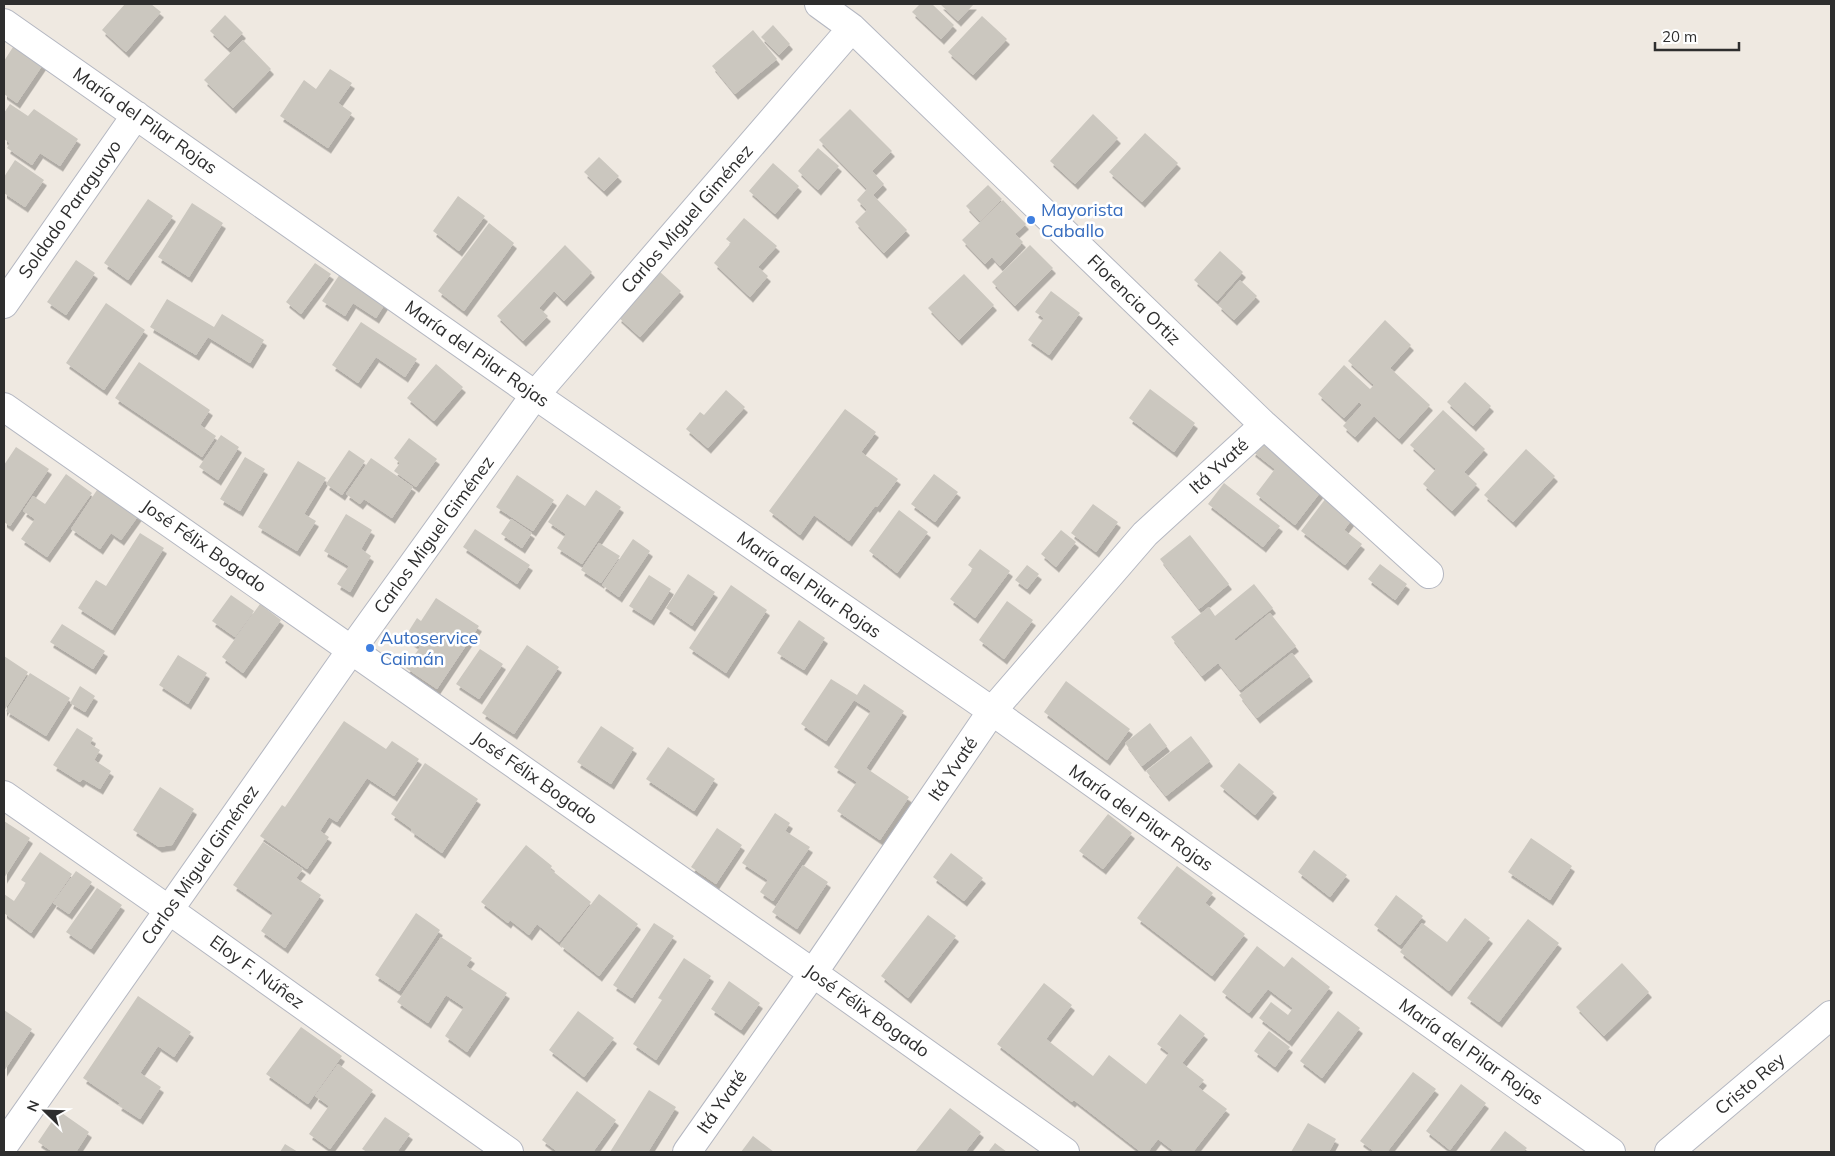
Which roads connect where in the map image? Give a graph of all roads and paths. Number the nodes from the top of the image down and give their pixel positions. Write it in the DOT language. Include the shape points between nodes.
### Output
graph roads {
  1 [pos="819,4"];
  2 [pos="4,23"];
  3 [pos="852,28"];
  4 [pos="136,115"];
  5 [pos="4,304"];
  6 [pos="535,395"];
  7 [pos="4,407"];
  8 [pos="1264,425"];
  9 [pos="1429,574"];
  10 [pos="352,649"];
  11 [pos="992,712"];
  12 [pos="4,795"];
  13 [pos="169,910"];
  14 [pos="813,973"];
  15 [pos="1831,1015"];
  16 [pos="4,1145"];
  17 [pos="509,1152"];
  18 [pos="687,1152"];
  19 [pos="1065,1152"];
  20 [pos="1612,1152"];
  21 [pos="1669,1152"];
  1 -- 3 [label="street, Florencia Ortiz"];
  2 -- 4 [label="street, María del Pilar Rojas"];
  3 -- 6 [label="street, Carlos Miguel Giménez"];
  3 -- 8 [label="street, Florencia Ortiz"];
  4 -- 5 [label="street, Soldado Paraguayo"];
  4 -- 6 [label="street, María del Pilar Rojas"];
  6 -- 10 [label="street, Carlos Miguel Giménez"];
  6 -- 11 [label="street, María del Pilar Rojas"];
  7 -- 10 [label="street, José Félix Bogado"];
  8 -- 9 [label="street, Florencia Ortiz"];
  8 -- 11 [label="street, Itá Yvaté" via="1145,534"];
  10 -- 13 [label="street, Carlos Miguel Giménez"];
  10 -- 14 [label="street, José Félix Bogado"];
  11 -- 14 [label="street, Itá Yvaté"];
  11 -- 20 [label="street, María del Pilar Rojas"];
  12 -- 13 [label="street, Eloy F. Núñez"];
  13 -- 16 [label="street, Carlos Miguel Giménez"];
  13 -- 17 [label="street, Eloy F. Núñez"];
  14 -- 18 [label="street, Itá Yvaté"];
  14 -- 19 [label="street, José Félix Bogado"];
  15 -- 21 [label="street, Cristo Rey"];
}
